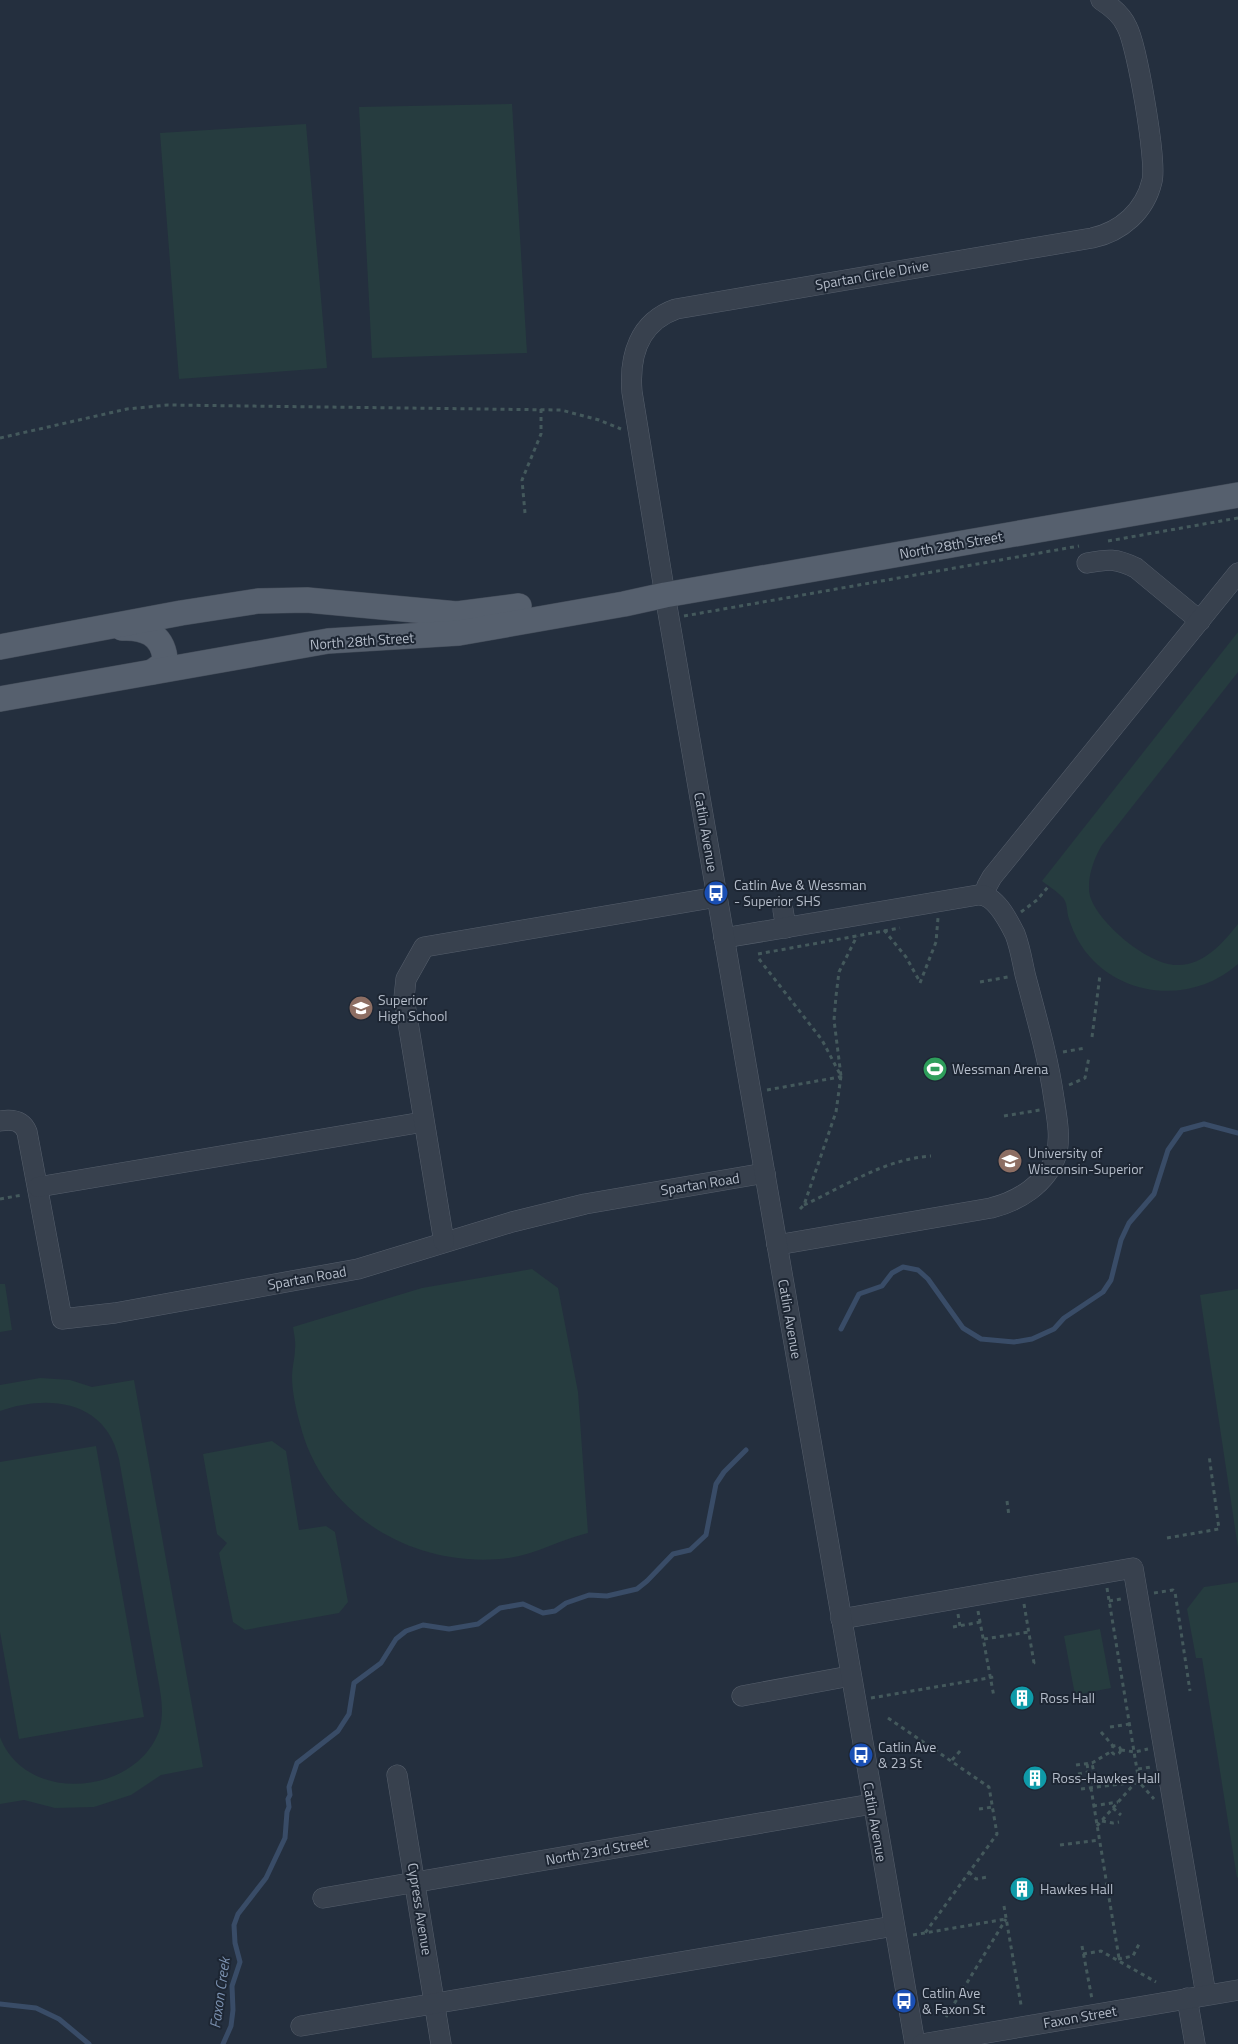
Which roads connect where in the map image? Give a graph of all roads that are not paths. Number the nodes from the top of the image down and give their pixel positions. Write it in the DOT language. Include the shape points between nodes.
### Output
graph roads {
  1 [pos="1101,0"];
  2 [pos="1238,495"];
  3 [pos="1084,554"];
  4 [pos="1238,573"];
  5 [pos="665,595"];
  6 [pos="1200,621"];
  7 [pos="106,628"];
  8 [pos="0,647"];
  9 [pos="152,672"];
  10 [pos="0,699"];
  11 [pos="986,896"];
  12 [pos="717,897"];
  13 [pos="724,938"];
  14 [pos="0,1121"];
  15 [pos="423,1122"];
  16 [pos="765,1173"];
  17 [pos="38,1187"];
  18 [pos="444,1242"];
  19 [pos="777,1245"];
  20 [pos="841,1620"];
  21 [pos="850,1676"];
  22 [pos="742,1696"];
  23 [pos="397,1775"];
  24 [pos="872,1804"];
  25 [pos="416,1882"];
  26 [pos="323,1898"];
  27 [pos="895,1932"];
  28 [pos="1238,1990"];
  29 [pos="1197,1996"];
  30 [pos="434,2003"];
  31 [pos="301,2026"];
  32 [pos="441,2044"];
  33 [pos="915,2044"];
  34 [pos="922,2044"];
  35 [pos="1195,2044"];
  1 -- 5 [label="street, Spartan Circle Drive" via="1122,17 1132,37 1152,150 1152,182 1146,198 1135,215 1112,232 689,306 667,312 651,324 636,346 631,379"];
  2 -- 5 [label="main road, North 28th Street"];
  3 -- 6 [label="street" via="1125,562 1136,568"];
  4 -- 6 [label="street"];
  5 -- 7 [label="main road, North 28th Street" via="633,588 458,614 317,601 268,600 207,608"];
  5 -- 9 [label="main road, North 28th Street" via="459,633 328,641"];
  5 -- 12 [label="street, Catlin Avenue"];
  6 -- 11 [label="street" via="992,876"];
  7 -- 8 [label="main road, North 28th Street"];
  7 -- 9 [label="main road" via="137,628 156,637 164,648 165,658 162,665"];
  9 -- 10 [label="main road, North 28th Street"];
  11 -- 13 [label="street" via="881,912 785,919"];
  11 -- 19 [label="street" via="1008,922 1022,953 1047,1055 1054,1099 1058,1138 1054,1161 1039,1183 1010,1202"];
  12 -- 13 [label="street, Catlin Avenue"];
  12 -- 15 [label="street" via="424,947 408,974 404,992"];
  13 -- 16 [label="street, Catlin Avenue"];
  14 -- 17 [label="street, Spartan Road" via="16,1121 25,1128"];
  15 -- 17 [label="street"];
  15 -- 18 [label="street"];
  16 -- 18 [label="street, Spartan Road" via="585,1204"];
  16 -- 19 [label="street, Catlin Avenue"];
  17 -- 18 [label="street, Spartan Road" via="62,1319 116,1313 358,1269"];
  19 -- 20 [label="street, Catlin Avenue"];
  20 -- 21 [label="street, Catlin Avenue"];
  20 -- 29 [label="street" via="1132,1568 1169,1778"];
  21 -- 22 [label="street"];
  21 -- 24 [label="street, Catlin Avenue"];
  23 -- 25 [label="street, Cypress Avenue"];
  24 -- 25 [label="street, North 23rd Street"];
  24 -- 27 [label="street, Catlin Avenue"];
  25 -- 26 [label="street, North 23rd Street"];
  25 -- 30 [label="street, Cypress Avenue"];
  27 -- 30 [label="street"];
  27 -- 33 [label="street, Catlin Avenue"];
  28 -- 29 [label="street, Faxon Street"];
  29 -- 34 [label="street, Faxon Street"];
  29 -- 35 [label="street"];
  30 -- 31 [label="street"];
  30 -- 32 [label="street, Cypress Avenue"];
}
